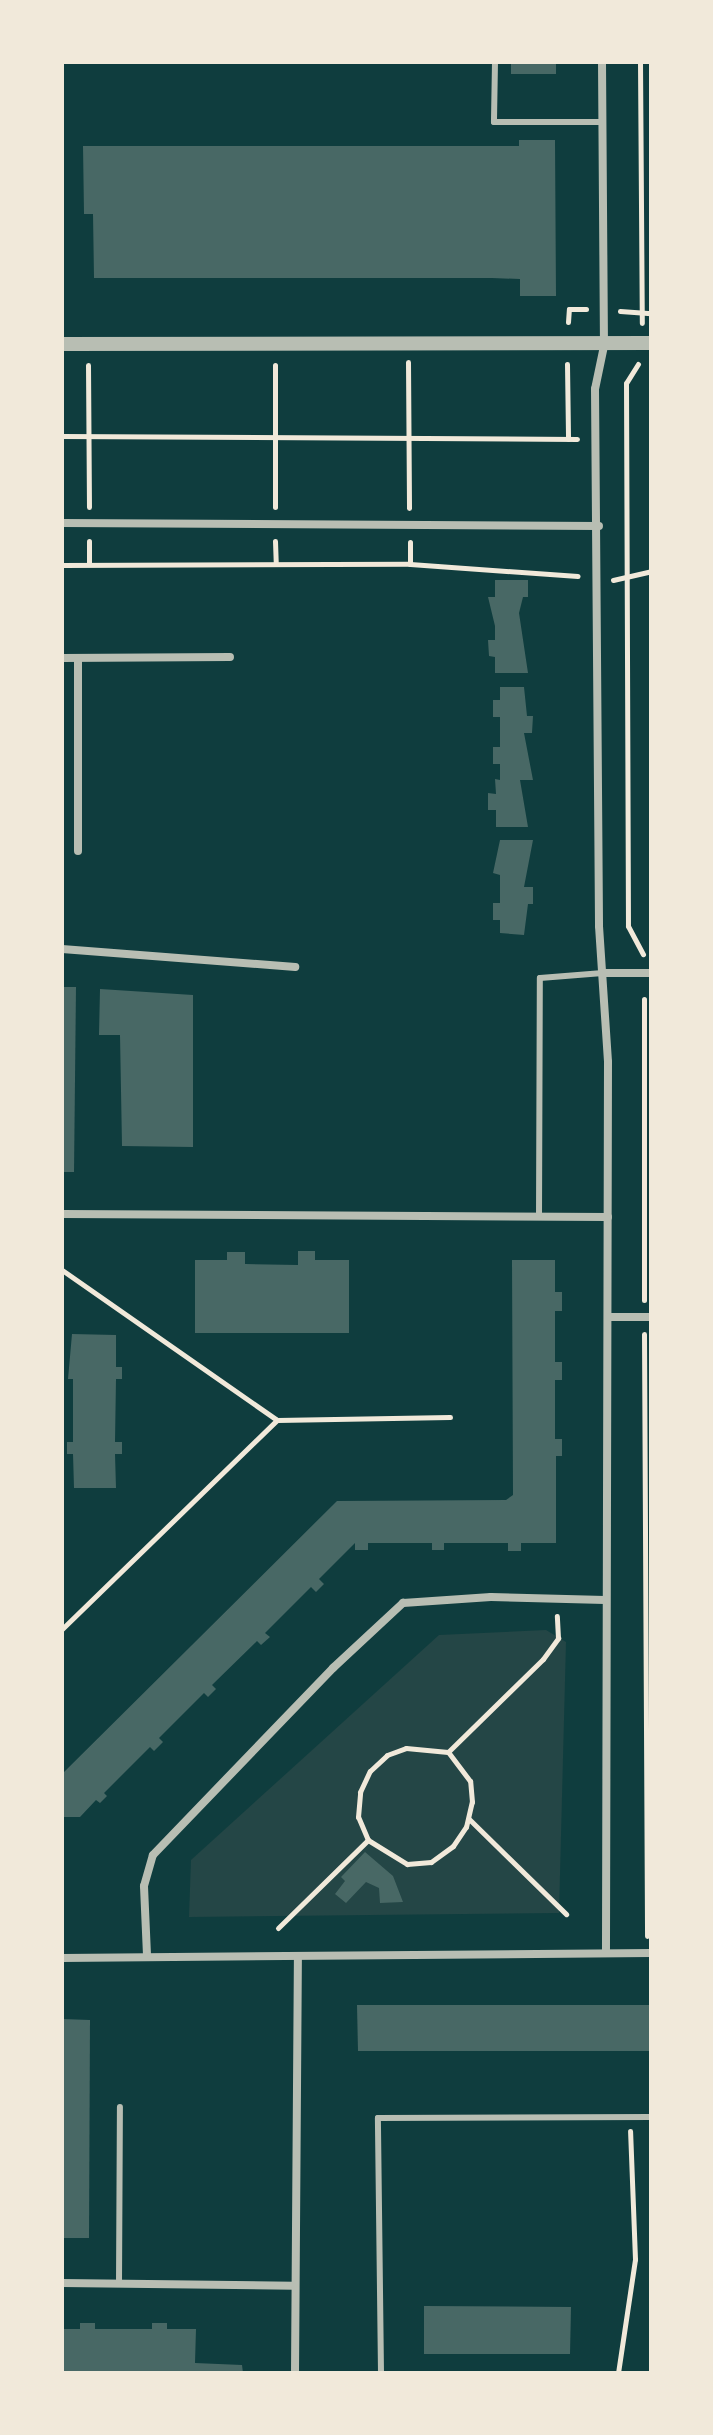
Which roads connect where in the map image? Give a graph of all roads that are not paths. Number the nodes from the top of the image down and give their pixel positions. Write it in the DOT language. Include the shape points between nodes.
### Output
graph roads {
  1 [pos="495,62"];
  2 [pos="602,62"];
  3 [pos="601,122"];
  4 [pos="646,343"];
  5 [pos="62,344"];
  6 [pos="604,346"];
  7 [pos="62,523"];
  8 [pos="599,526"];
  9 [pos="230,657"];
  10 [pos="62,658"];
  11 [pos="78,658"];
  12 [pos="78,851"];
  13 [pos="62,949"];
  14 [pos="295,967"];
  15 [pos="603,973"];
  16 [pos="651,973"];
  17 [pos="62,1214"];
  18 [pos="539,1217"];
  19 [pos="608,1217"];
  20 [pos="609,1317"];
  21 [pos="647,1317"];
  22 [pos="605,1600"];
  23 [pos="606,1953"];
  24 [pos="649,1953"];
  25 [pos="147,1955"];
  26 [pos="62,1958"];
  27 [pos="298,1958"];
  28 [pos="120,2107"];
  29 [pos="651,2117"];
  30 [pos="62,2283"];
  31 [pos="119,2283"];
  32 [pos="294,2286"];
  33 [pos="295,2373"];
  34 [pos="381,2373"];
  1 -- 3 [label="lane" via="494,122"];
  2 -- 3 [label="street"];
  3 -- 6 [label="street"];
  4 -- 6 [label="street"];
  5 -- 6 [label="street"];
  6 -- 8 [label="street" via="595,389"];
  7 -- 8 [label="street"];
  8 -- 15 [label="street"];
  9 -- 11 [label="street"];
  10 -- 11 [label="street"];
  11 -- 12 [label="street"];
  13 -- 14 [label="street"];
  15 -- 16 [label="street"];
  15 -- 18 [label="lane" via="540,978"];
  15 -- 19 [label="street"];
  17 -- 18 [label="street"];
  18 -- 19 [label="street"];
  19 -- 20 [label="street"];
  20 -- 21 [label="street"];
  20 -- 22 [label="street"];
  22 -- 23 [label="street"];
  22 -- 25 [label="street" via="403,1603 153,1855 144,1886"];
  23 -- 24 [label="street"];
  23 -- 27 [label="street"];
  25 -- 26 [label="street"];
  25 -- 27 [label="street"];
  27 -- 32 [label="street"];
  28 -- 31 [label="lane"];
  29 -- 34 [label="lane" via="378,2118"];
  30 -- 31 [label="street"];
  31 -- 32 [label="street"];
  32 -- 33 [label="street"];
}
